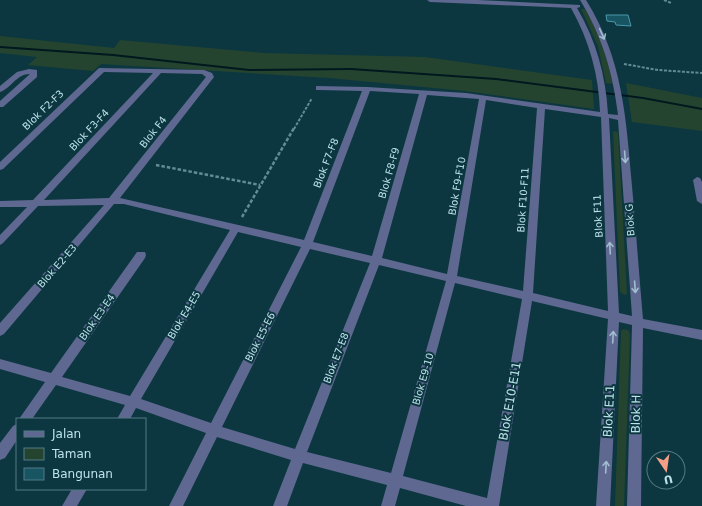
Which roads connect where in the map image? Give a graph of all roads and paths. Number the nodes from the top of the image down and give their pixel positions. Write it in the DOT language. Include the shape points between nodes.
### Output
graph roads {
  1 [pos="430,0"];
  2 [pos="664,0"];
  3 [pos="471,1"];
  4 [pos="585,3"];
  5 [pos="671,3"];
  6 [pos="568,4"];
  7 [pos="612,62"];
  8 [pos="159,71"];
  9 [pos="702,73"];
  10 [pos="319,88"];
  11 [pos="367,89"];
  12 [pos="0,90"];
  13 [pos="424,92"];
  14 [pos="483,97"];
  15 [pos="0,105"];
  16 [pos="540,106"];
  17 [pos="604,115"];
  18 [pos="622,118"];
  19 [pos="143,163"];
  20 [pos="0,167"];
  21 [pos="697,180"];
  22 [pos="260,185"];
  23 [pos="113,200"];
  24 [pos="702,201"];
  25 [pos="36,203"];
  26 [pos="0,204"];
  27 [pos="236,228"];
  28 [pos="0,240"];
  29 [pos="307,245"];
  30 [pos="141,255"];
  31 [pos="376,261"];
  32 [pos="452,277"];
  33 [pos="528,296"];
  34 [pos="614,315"];
  35 [pos="638,322"];
  36 [pos="0,331"];
  37 [pos="702,335"];
  38 [pos="0,364"];
  39 [pos="54,379"];
  40 [pos="133,402"];
  41 [pos="26,418"];
  42 [pos="124,418"];
  43 [pos="214,430"];
  44 [pos="16,431"];
  45 [pos="0,454"];
  46 [pos="299,456"];
  47 [pos="394,481"];
  48 [pos="79,490"];
  49 [pos="70,506"];
  50 [pos="176,506"];
  51 [pos="280,506"];
  52 [pos="388,506"];
  53 [pos="492,506"];
  54 [pos="603,506"];
  55 [pos="634,506"];
  1 -- 3 [label="street"];
  2 -- 5 [label="path"];
  3 -- 6 [label="street"];
  4 -- 6 [label="street"];
  4 -- 7 [label="street, Blok G, one-way" via="602,34"];
  6 -- 17 [label="street, Blok F11" via="584,25 593,46 602,88"];
  7 -- 9 [label="path" via="658,70"];
  7 -- 18 [label="street, Blok G"];
  8 -- 19 [label="street, Blok F4" via="204,72 210,78"];
  8 -- 20 [label="street, Blok F2-F3" via="102,70"];
  8 -- 25 [label="street, Blok F3-F4"];
  10 -- 11 [label="street"];
  10 -- 22 [label="path"];
  11 -- 13 [label="street"];
  11 -- 29 [label="street, Blok F7-F8"];
  12 -- 15 [label="street" via="19,73 34,72 34,75"];
  13 -- 14 [label="street"];
  13 -- 31 [label="street, Blok F8-F9"];
  14 -- 16 [label="street"];
  14 -- 32 [label="street, Blok F9-F10"];
  16 -- 17 [label="street"];
  16 -- 33 [label="street, Blok F10-F11"];
  17 -- 18 [label="street"];
  34 -- 17 [label="street, Blok F11, one-way"];
  18 -- 35 [label="street, Blok G, one-way"];
  19 -- 22 [label="path"];
  19 -- 23 [label="street, Blok F4"];
  21 -- 24 [label="street"];
  22 -- 27 [label="path"];
  23 -- 25 [label="street"];
  23 -- 27 [label="street"];
  23 -- 36 [label="street, Blok E2-E3"];
  25 -- 26 [label="street"];
  25 -- 28 [label="street, Blok F3-F4"];
  27 -- 29 [label="street"];
  27 -- 40 [label="street, Blok E4-E5"];
  29 -- 31 [label="street"];
  29 -- 43 [label="street, Blok E5-E6"];
  30 -- 39 [label="street, Blok E3-E4"];
  31 -- 32 [label="street"];
  31 -- 46 [label="street, Blok E7-E8"];
  32 -- 33 [label="street"];
  32 -- 47 [label="street, Blok E9-10"];
  33 -- 34 [label="street"];
  33 -- 53 [label="street, Blok E10-E11"];
  34 -- 35 [label="street"];
  54 -- 34 [label="street, Blok E11, one-way"];
  35 -- 37 [label="street"];
  35 -- 55 [label="street, Blok H"];
  38 -- 39 [label="street"];
  39 -- 40 [label="street"];
  39 -- 41 [label="street, Blok E3-E4"];
  40 -- 42 [label="street, Blok E4-E5"];
  40 -- 43 [label="street"];
  43 -- 46 [label="street"];
  43 -- 50 [label="street, Blok E5-E6"];
  44 -- 45 [label="street"];
  46 -- 47 [label="street"];
  46 -- 51 [label="street, Blok E7-E8"];
  47 -- 52 [label="street, Blok E9-10"];
  47 -- 53 [label="street"];
  48 -- 49 [label="street"];
}
